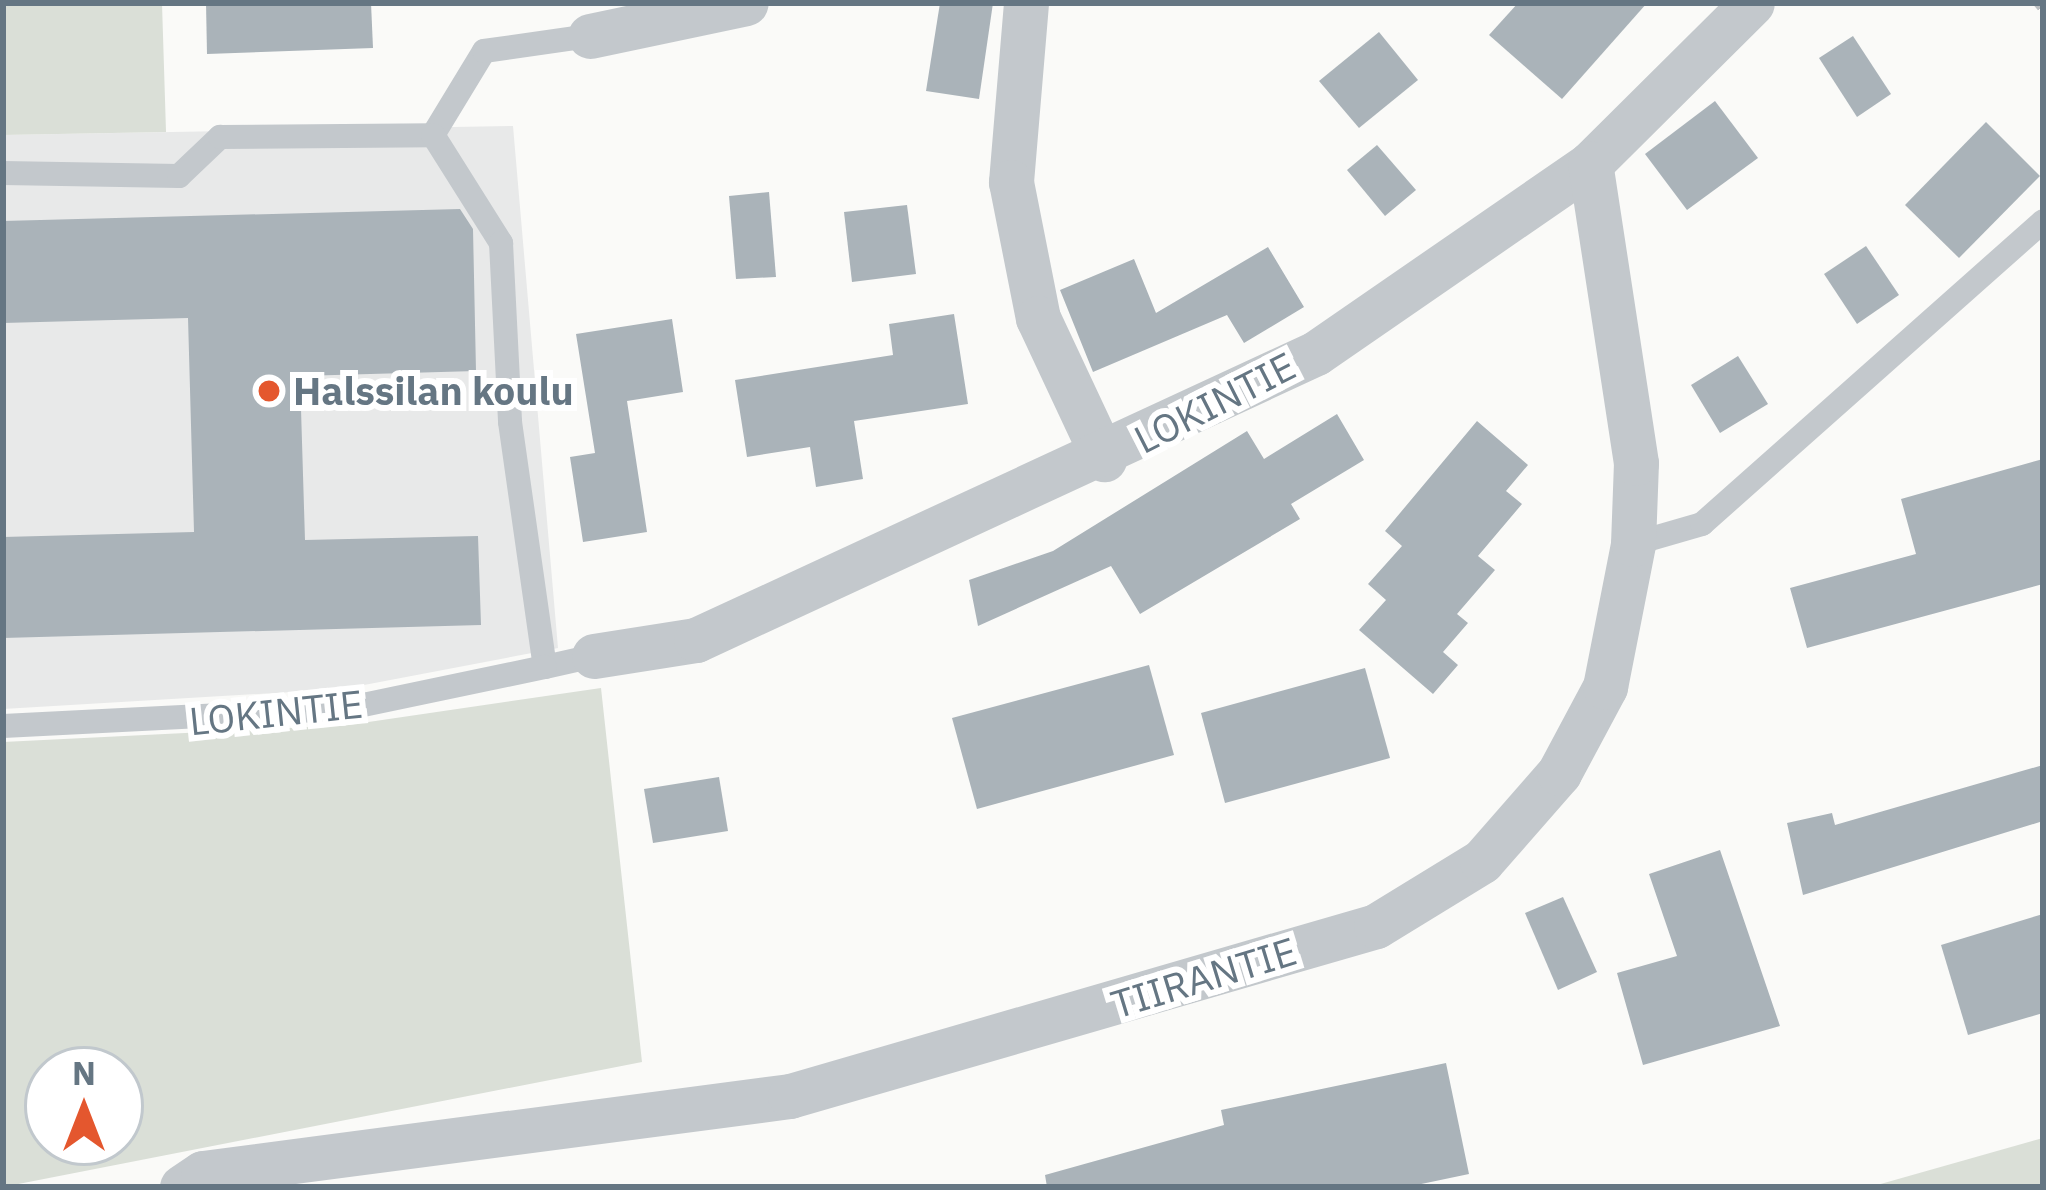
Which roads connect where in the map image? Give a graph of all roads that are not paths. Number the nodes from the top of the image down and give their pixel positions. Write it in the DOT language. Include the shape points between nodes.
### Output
graph roads {
  1 [pos="746,3"];
  2 [pos="1026,3"];
  3 [pos="1752,3"];
  4 [pos="590,36"];
  5 [pos="434,135"];
  6 [pos="1590,164"];
  7 [pos="3,173"];
  8 [pos="2043,221"];
  9 [pos="1104,459"];
  10 [pos="1634,544"];
  11 [pos="594,656"];
  12 [pos="545,667"];
  13 [pos="3,726"];
  14 [pos="182,1187"];
  1 -- 4 [label="street"];
  2 -- 9 [label="street" via="1011,182 1038,318"];
  3 -- 6 [label="street, LOKINTIE"];
  4 -- 5 [label="lane" via="484,51"];
  5 -- 7 [label="lane" via="220,137 178,176"];
  5 -- 12 [label="lane" via="501,243 510,422"];
  6 -- 9 [label="street, LOKINTIE" via="1316,352"];
  6 -- 10 [label="street, TIIRANTIE" via="1636,463"];
  8 -- 10 [label="lane" via="1702,524"];
  9 -- 11 [label="street, LOKINTIE" via="697,640"];
  10 -- 14 [label="street, TIIRANTIE" via="1605,687 1559,773 1482,861 1376,926 790,1096 203,1173"];
  11 -- 12 [label="lane, LOKINTIE"];
  12 -- 13 [label="lane, LOKINTIE" via="344,709"];
}
